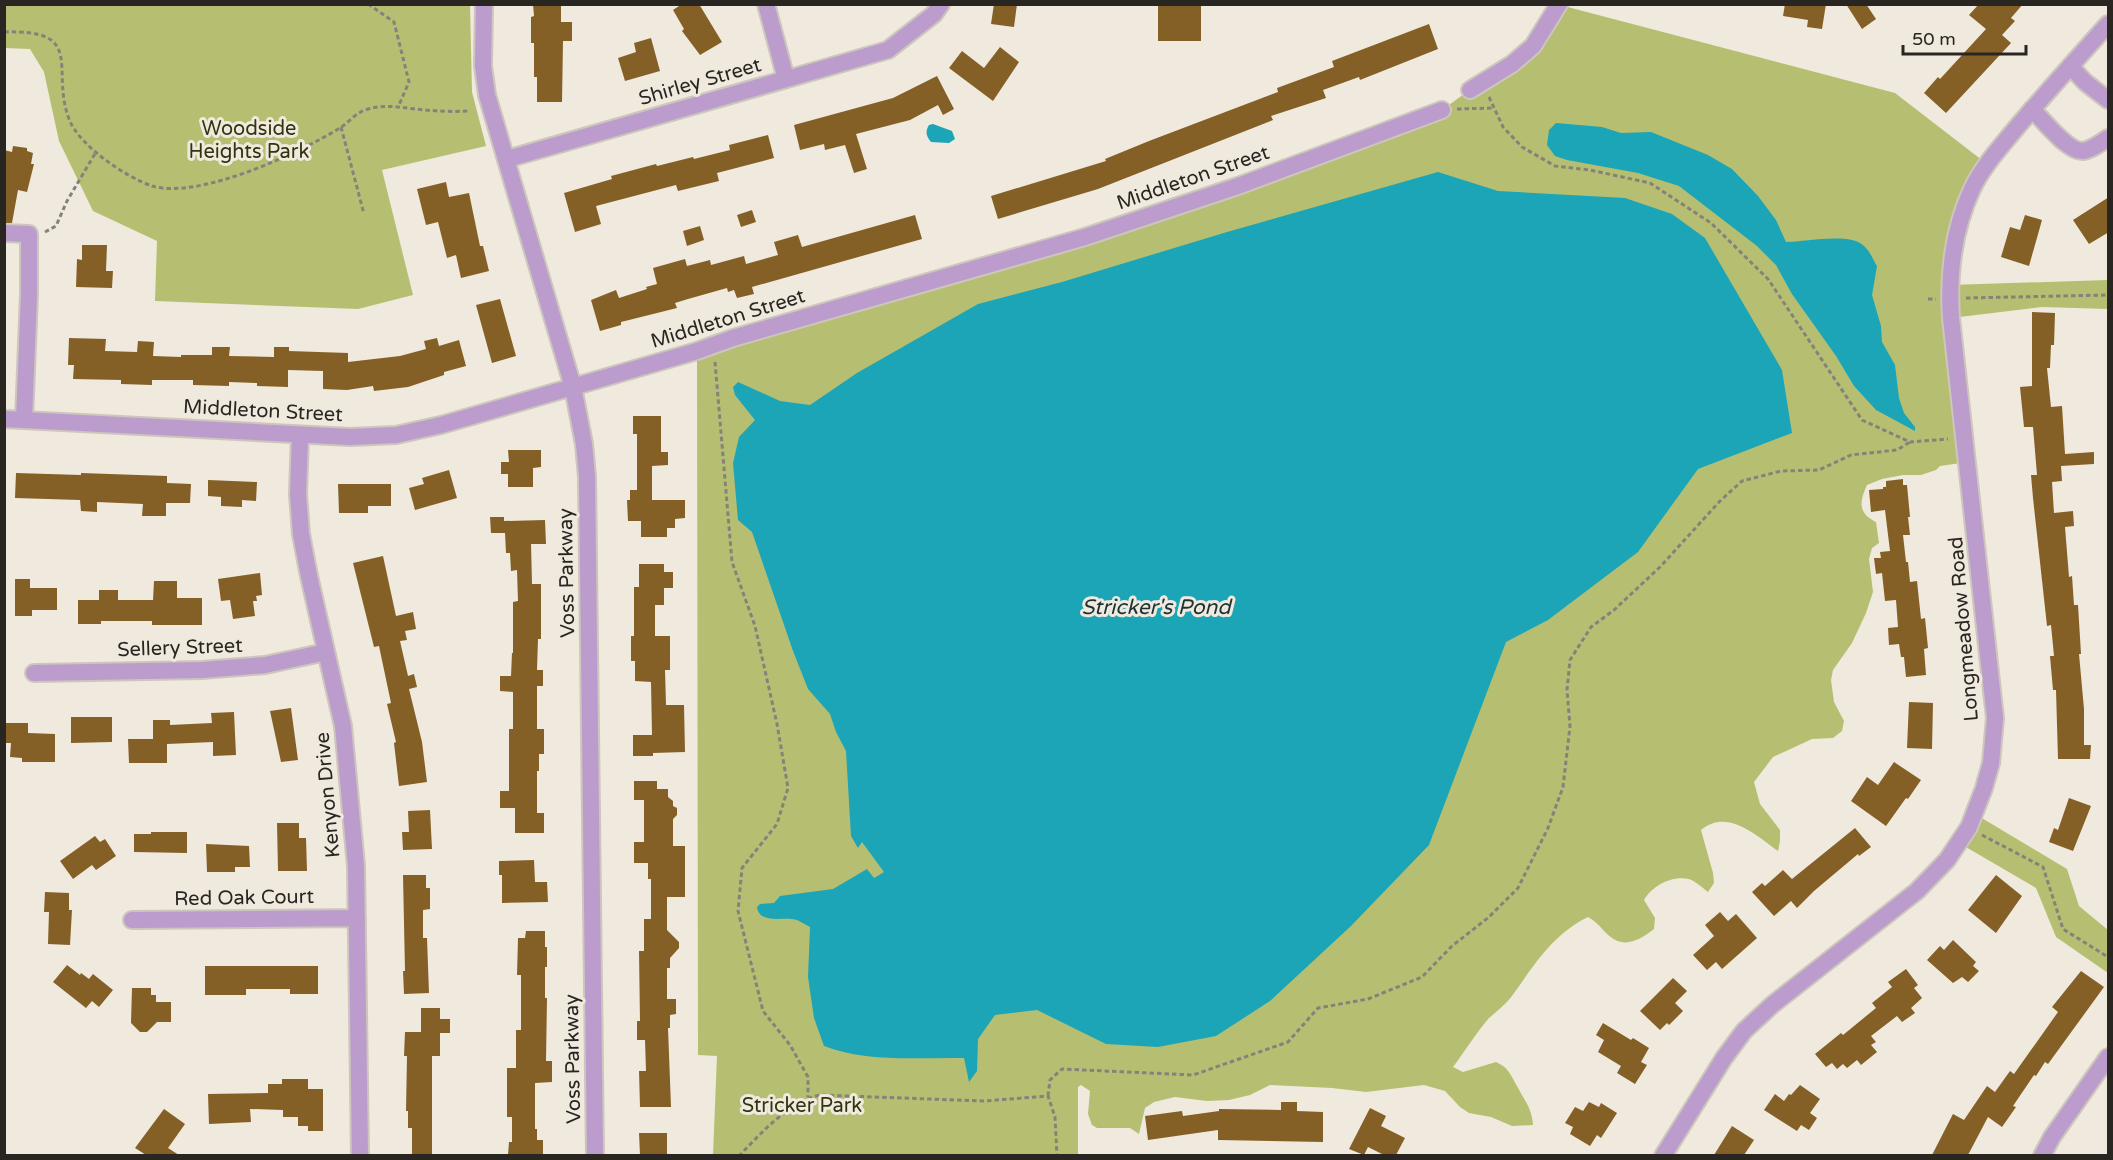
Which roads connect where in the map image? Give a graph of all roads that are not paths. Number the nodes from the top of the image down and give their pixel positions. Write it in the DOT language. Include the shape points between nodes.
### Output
graph roads {
  1 [pos="484,4"];
  2 [pos="766,4"];
  3 [pos="941,4"];
  4 [pos="1559,4"];
  5 [pos="2109,24"];
  6 [pos="2070,66"];
  7 [pos="786,79"];
  8 [pos="1476,86"];
  9 [pos="2109,100"];
  10 [pos="2032,109"];
  11 [pos="1442,110"];
  12 [pos="2109,138"];
  13 [pos="507,159"];
  14 [pos="4,233"];
  15 [pos="573,387"];
  16 [pos="4,419"];
  17 [pos="24,420"];
  18 [pos="300,435"];
  19 [pos="326,652"];
  20 [pos="34,673"];
  21 [pos="357,918"];
  22 [pos="132,920"];
  23 [pos="2109,1058"];
  24 [pos="360,1155"];
  25 [pos="595,1155"];
  26 [pos="1663,1155"];
  27 [pos="2042,1155"];
  1 -- 13 [label="street, Voss Parkway" via="483,66 487,95"];
  2 -- 7 [label="street"];
  3 -- 7 [label="street, Shirley Street" via="888,50"];
  4 -- 8 [label="street" via="1533,46"];
  5 -- 6 [label="street, Longmeadow Road"];
  6 -- 9 [label="street"];
  6 -- 10 [label="street, Longmeadow Road"];
  7 -- 13 [label="street, Shirley Street"];
  10 -- 12 [label="street" via="2072,149 2083,151"];
  10 -- 26 [label="street, Longmeadow Road" via="1972,188 1959,222 1952,259 1950,298 1995,718 1991,763 1984,788 1969,827 1947,860 1917,891 1744,1031"];
  11 -- 15 [label="street, Middleton Street" via="1238,186 1085,237"];
  13 -- 15 [label="street, Voss Parkway"];
  14 -- 17 [label="street" via="29,234"];
  15 -- 18 [label="street, Middleton Street" via="396,435"];
  15 -- 25 [label="street, Voss Parkway" via="587,477"];
  16 -- 17 [label="street, Middleton Street"];
  17 -- 18 [label="street, Middleton Street"];
  18 -- 19 [label="street, Kenyon Drive" via="301,534"];
  19 -- 20 [label="street, Sellery Street" via="264,665 202,670"];
  19 -- 21 [label="street, Kenyon Drive" via="343,726"];
  21 -- 22 [label="street, Red Oak Court"];
  21 -- 24 [label="street, Kenyon Drive"];
  23 -- 27 [label="street"];
}
